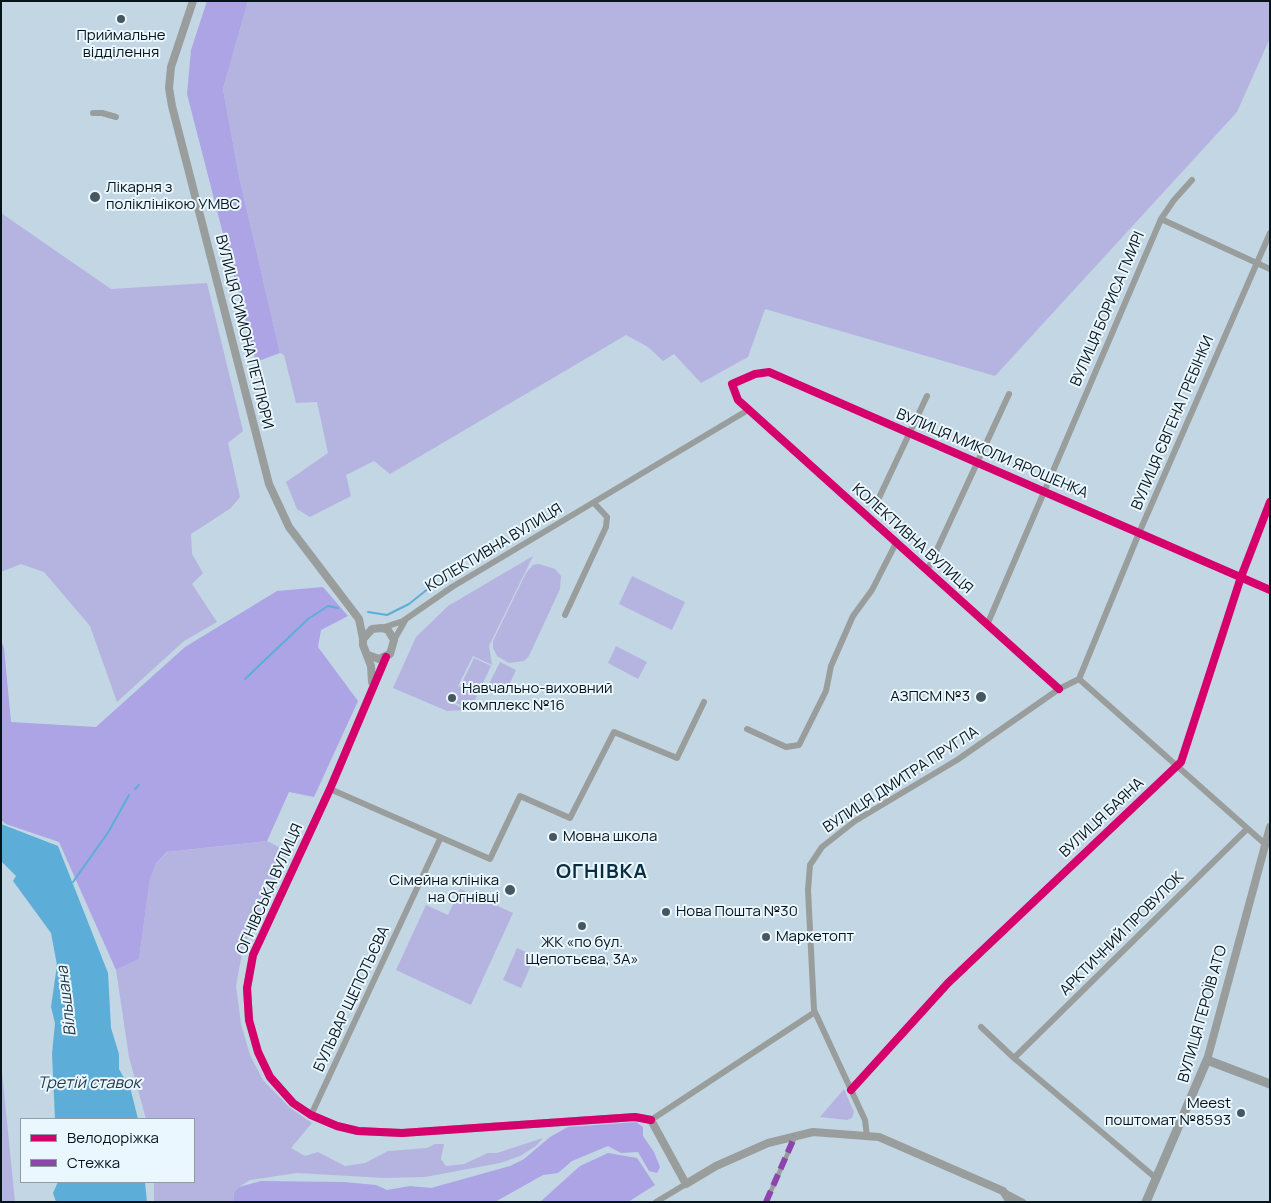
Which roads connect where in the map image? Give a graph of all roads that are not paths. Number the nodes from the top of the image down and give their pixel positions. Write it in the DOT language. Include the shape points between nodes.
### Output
graph roads {
  1 [pos="193,1"];
  2 [pos="93,113"];
  3 [pos="116,117"];
  4 [pos="1192,180"];
  5 [pos="1160,219"];
  6 [pos="1270,233"];
  7 [pos="1256,263"];
  8 [pos="1270,269"];
  9 [pos="1009,394"];
  10 [pos="927,396"];
  11 [pos="748,410"];
  12 [pos="909,434"];
  13 [pos="977,464"];
  14 [pos="1043,492"];
  15 [pos="877,502"];
  16 [pos="1270,502"];
  17 [pos="594,503"];
  18 [pos="1139,532"];
  19 [pos="896,543"];
  20 [pos="927,571"];
  21 [pos="1241,578"];
  22 [pos="1270,590"];
  23 [pos="410,615"];
  24 [pos="565,615"];
  25 [pos="359,619"];
  26 [pos="987,625"];
  27 [pos="379,628"];
  28 [pos="363,639"];
  29 [pos="394,640"];
  30 [pos="368,655"];
  31 [pos="386,657"];
  32 [pos="1079,679"];
  33 [pos="1058,688"];
  34 [pos="704,702"];
  35 [pos="365,708"];
  36 [pos="747,729"];
  37 [pos="1178,767"];
  38 [pos="330,789"];
  39 [pos="1270,828"];
  40 [pos="1247,829"];
  41 [pos="440,839"];
  42 [pos="1265,844"];
  43 [pos="815,1012"];
  44 [pos="981,1027"];
  45 [pos="1014,1058"];
  46 [pos="1207,1060"];
  47 [pos="1270,1084"];
  48 [pos="851,1090"];
  49 [pos="311,1115"];
  50 [pos="651,1120"];
  51 [pos="796,1136"];
  52 [pos="867,1136"];
  53 [pos="1157,1179"];
  54 [pos="686,1184"];
  55 [pos="1002,1191"];
  56 [pos="656,1202"];
  57 [pos="766,1202"];
  58 [pos="1010,1202"];
  59 [pos="1023,1202"];
  60 [pos="1146,1202"];
  1 -- 25 [label="street, ВУЛИЦЯ СИМОНА ПЕТЛЮРИ" via="171,67 169,88 269,484 289,527"];
  2 -- 3 [label="street"];
  4 -- 5 [label="street, ВУЛИЦЯ БОРИСА ГМИРІ"];
  5 -- 7 [label="street, ВУЛИЦЯ БОРИСА ГМИРІ"];
  5 -- 14 [label="street, ВУЛИЦЯ БОРИСА ГМИРІ"];
  6 -- 7 [label="street, ВУЛИЦЯ ЄВГЕНА ГРЕБІНКИ"];
  7 -- 8 [label="street, ВУЛИЦЯ БОРИСА ГМИРІ"];
  7 -- 18 [label="street, ВУЛИЦЯ ЄВГЕНА ГРЕБІНКИ"];
  9 -- 13 [label="street"];
  10 -- 12 [label="street"];
  11 -- 12 [label="street, ВУЛИЦЯ МИКОЛИ ЯРОШЕНКА" via="738,400 732,384 769,372"];
  11 -- 17 [label="street, КОЛЕКТИВНА ВУЛИЦЯ"];
  11 -- 19 [label="street, КОЛЕКТИВНА ВУЛИЦЯ"];
  12 -- 13 [label="street, ВУЛИЦЯ МИКОЛИ ЯРОШЕНКА"];
  12 -- 15 [label="street"];
  13 -- 14 [label="street, ВУЛИЦЯ МИКОЛИ ЯРОШЕНКА"];
  13 -- 20 [label="street"];
  14 -- 18 [label="street, ВУЛИЦЯ МИКОЛИ ЯРОШЕНКА"];
  14 -- 26 [label="street, ВУЛИЦЯ БОРИСА ГМИРІ"];
  16 -- 21 [label="street, ВУЛИЦЯ БАЯНА"];
  17 -- 23 [label="street, КОЛЕКТИВНА ВУЛИЦЯ"];
  17 -- 24 [label="street" via="607,516 606,527"];
  18 -- 21 [label="street, ВУЛИЦЯ МИКОЛИ ЯРОШЕНКА"];
  18 -- 32 [label="street, ВУЛИЦЯ ЄВГЕНА ГРЕБІНКИ"];
  19 -- 20 [label="street, КОЛЕКТИВНА ВУЛИЦЯ"];
  19 -- 36 [label="street" via="872,590 853,616 831,666 826,691 800,744 786,747"];
  20 -- 26 [label="street, КОЛЕКТИВНА ВУЛИЦЯ"];
  21 -- 22 [label="street, ВУЛИЦЯ МИКОЛИ ЯРОШЕНКА"];
  21 -- 37 [label="street, ВУЛИЦЯ БАЯНА"];
  23 -- 27 [label="street, КОЛЕКТИВНА ВУЛИЦЯ" via="396,624"];
  23 -- 29 [label="street, КОЛЕКТИВНА ВУЛИЦЯ"];
  25 -- 27 [label="street, ВУЛИЦЯ СИМОНА ПЕТЛЮРИ"];
  25 -- 28 [label="street, ВУЛИЦЯ СИМОНА ПЕТЛЮРИ"];
  26 -- 33 [label="street, КОЛЕКТИВНА ВУЛИЦЯ"];
  27 -- 28 [label="street" via="368,631"];
  27 -- 29 [label="street" via="388,630"];
  28 -- 30 [label="street, ОГНІВСЬКА ВУЛИЦЯ"];
  29 -- 31 [label="street, ОГНІВСЬКА ВУЛИЦЯ"];
  30 -- 31 [label="street" via="379,659"];
  30 -- 35 [label="street, ОГНІВСЬКА ВУЛИЦЯ" via="372,682"];
  31 -- 35 [label="street, ОГНІВСЬКА ВУЛИЦЯ"];
  32 -- 33 [label="street, ВУЛИЦЯ ДМИТРА ПРУГЛА"];
  32 -- 37 [label="street"];
  33 -- 43 [label="street, ВУЛИЦЯ ДМИТРА ПРУГЛА" via="957,760 856,822 815,856 808,875"];
  34 -- 41 [label="street" via="677,758 614,732 570,818 520,796 490,859"];
  35 -- 38 [label="street, ОГНІВСЬКА ВУЛИЦЯ"];
  37 -- 40 [label="street"];
  37 -- 48 [label="street, ВУЛИЦЯ БАЯНА" via="948,983"];
  38 -- 41 [label="street"];
  38 -- 49 [label="street, ОГНІВСЬКА ВУЛИЦЯ" via="253,955 247,988 249,1020 258,1052 270,1077 292,1103"];
  39 -- 42 [label="street, ВУЛИЦЯ ГЕРОЇВ АТО"];
  40 -- 42 [label="street"];
  40 -- 45 [label="street, АРКТИЧНИЙ ПРОВУЛОК"];
  41 -- 49 [label="street, БУЛЬВАР ЩЕПОТЬЄВА"];
  42 -- 46 [label="street, ВУЛИЦЯ ГЕРОЇВ АТО"];
  43 -- 48 [label="street, ВУЛИЦЯ ДМИТРА ПРУГЛА"];
  43 -- 50 [label="street"];
  44 -- 45 [label="street"];
  45 -- 53 [label="street"];
  46 -- 47 [label="main road"];
  46 -- 53 [label="main road, ВУЛИЦЯ ГЕРОЇВ АТО"];
  48 -- 52 [label="street, ВУЛИЦЯ ДМИТРА ПРУГЛА" via="865,1120"];
  49 -- 50 [label="street, ОГНІВСЬКА ВУЛИЦЯ" via="358,1131 402,1133 635,1117"];
  50 -- 54 [label="street"];
  51 -- 52 [label="street" via="812,1132"];
  51 -- 54 [label="street" via="768,1143 716,1166"];
  51 -- 57 [label="street"];
  52 -- 55 [label="street" via="879,1137"];
  53 -- 60 [label="main road, ВУЛИЦЯ ГЕРОЇВ АТО"];
  54 -- 56 [label="street"];
  55 -- 58 [label="street"];
  55 -- 59 [label="street"];
}
